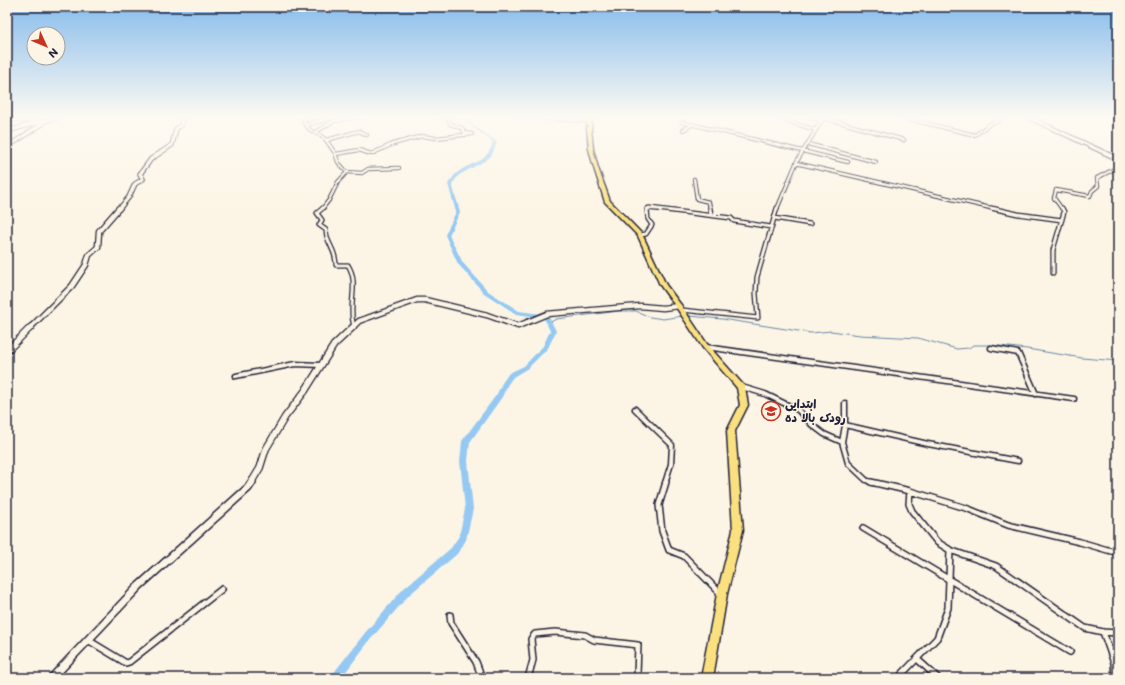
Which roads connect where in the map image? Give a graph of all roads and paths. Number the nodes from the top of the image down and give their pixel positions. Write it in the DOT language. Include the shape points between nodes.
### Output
graph roads {
  1 [pos="166,149"];
  2 [pos="333,149"];
  3 [pos="382,149"];
  4 [pos="591,149"];
  5 [pos="795,149"];
  6 [pos="827,149"];
  7 [pos="1095,149"];
  8 [pos="803,151"];
  9 [pos="336,154"];
  10 [pos="1118,160"];
  11 [pos="848,162"];
  12 [pos="876,162"];
  13 [pos="796,163"];
  14 [pos="1118,167"];
  15 [pos="399,168"];
  16 [pos="347,172"];
  17 [pos="694,179"];
  18 [pos="711,215"];
  19 [pos="774,218"];
  20 [pos="1062,220"];
  21 [pos="810,224"];
  22 [pos="771,227"];
  23 [pos="640,235"];
  24 [pos="1053,273"];
  25 [pos="680,308"];
  26 [pos="354,326"];
  27 [pos="705,346"];
  28 [pos="991,348"];
  29 [pos="7,351"];
  30 [pos="320,366"];
  31 [pos="236,376"];
  32 [pos="741,387"];
  33 [pos="1036,394"];
  34 [pos="1074,399"];
  35 [pos="845,402"];
  36 [pos="635,409"];
  37 [pos="845,425"];
  38 [pos="842,442"];
  39 [pos="1018,461"];
  40 [pos="910,491"];
  41 [pos="862,528"];
  42 [pos="950,550"];
  43 [pos="1118,552"];
  44 [pos="949,579"];
  45 [pos="222,589"];
  46 [pos="722,594"];
  47 [pos="450,615"];
  48 [pos="1103,632"];
  49 [pos="1118,633"];
  50 [pos="88,640"];
  51 [pos="1070,652"];
  52 [pos="917,658"];
  53 [pos="53,678"];
  54 [pos="482,678"];
  55 [pos="528,678"];
  56 [pos="639,678"];
  57 [pos="707,678"];
  58 [pos="898,678"];
  59 [pos="938,678"];
  60 [pos="1115,678"];
  1 -- 29 [label="street" via="151,159 140,174 143,179 135,184 129,197 99,231 98,247 89,255 86,265 72,286"];
  2 -- 9 [label="street"];
  3 -- 9 [label="street" via="370,154 359,150"];
  4 -- 23 [label="highway" via="608,202"];
  5 -- 8 [label="street"];
  6 -- 12 [label="street"];
  7 -- 10 [label="street"];
  8 -- 11 [label="street"];
  8 -- 13 [label="street"];
  9 -- 16 [label="street" via="338,162"];
  13 -- 19 [label="street"];
  13 -- 20 [label="street" via="1018,214"];
  14 -- 20 [label="street" via="1097,178 1098,186 1090,196 1056,190 1054,198 1064,212"];
  15 -- 16 [label="street" via="368,169 362,173"];
  16 -- 26 [label="street" via="336,185 324,208 318,213 322,220 319,225 326,230 326,239 335,252 336,265 350,267 354,286"];
  17 -- 18 [label="street" via="697,199 709,202"];
  18 -- 22 [label="street"];
  18 -- 23 [label="street" via="648,208 648,219 652,226 646,234"];
  19 -- 21 [label="street"];
  19 -- 22 [label="street"];
  20 -- 24 [label="street" via="1053,250"];
  22 -- 25 [label="street" via="757,277 758,318"];
  23 -- 25 [label="highway" via="663,285"];
  25 -- 26 [label="street" via="640,306 545,316 518,326 487,315 417,300 359,320"];
  25 -- 27 [label="highway"];
  26 -- 30 [label="street" via="334,345"];
  27 -- 32 [label="highway"];
  27 -- 33 [label="street"];
  28 -- 33 [label="street" via="1018,353"];
  30 -- 31 [label="street" via="295,364"];
  30 -- 50 [label="street" via="266,449 260,468 248,488 139,586"];
  32 -- 38 [label="street" via="765,394 798,410 824,434"];
  32 -- 46 [label="highway" via="744,405 731,431 738,530"];
  33 -- 34 [label="street"];
  35 -- 37 [label="street"];
  36 -- 46 [label="street" via="672,445 673,449 660,505 666,544 670,550 692,563"];
  37 -- 38 [label="street"];
  37 -- 39 [label="street"];
  38 -- 40 [label="street" via="848,462 866,480"];
  40 -- 42 [label="street" via="909,504 912,511 937,542"];
  40 -- 43 [label="street" via="966,508 1008,525"];
  41 -- 44 [label="street"];
  42 -- 44 [label="street"];
  42 -- 48 [label="street" via="996,566 1085,628"];
  44 -- 51 [label="street"];
  44 -- 52 [label="street" via="948,608 936,638"];
  45 -- 50 [label="street" via="129,662"];
  46 -- 57 [label="highway"];
  47 -- 54 [label="street" via="451,623 476,662"];
  48 -- 49 [label="street"];
  48 -- 60 [label="street" via="1114,663"];
  50 -- 53 [label="street"];
  52 -- 58 [label="street"];
  52 -- 59 [label="street"];
  55 -- 56 [label="street" via="533,660 532,636 555,632 638,645"];
}
